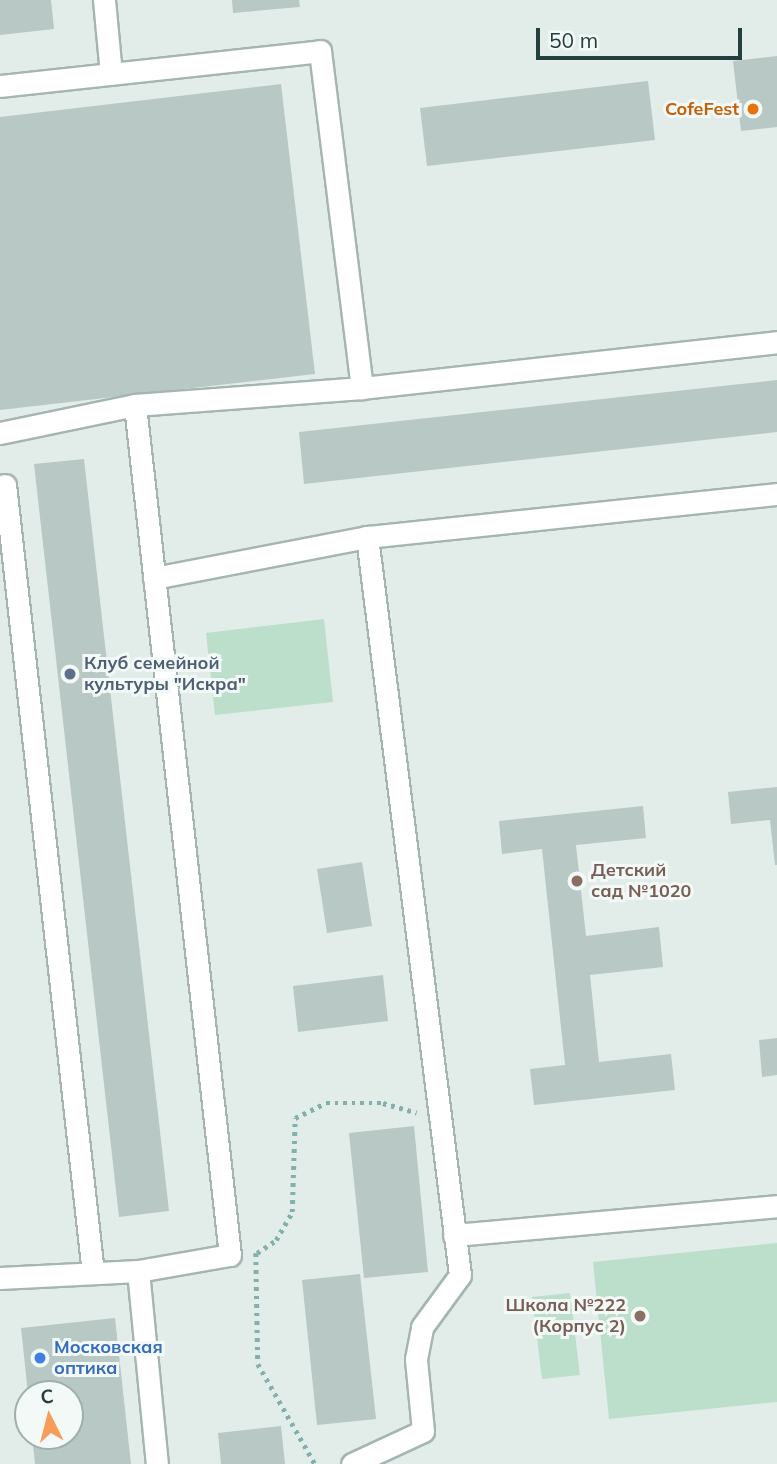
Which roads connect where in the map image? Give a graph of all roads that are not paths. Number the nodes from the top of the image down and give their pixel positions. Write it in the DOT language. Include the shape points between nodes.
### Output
graph roads {
  1 [pos="104,0"];
  2 [pos="111,74"];
  3 [pos="0,86"];
  4 [pos="777,341"];
  5 [pos="362,388"];
  6 [pos="135,405"];
  7 [pos="0,432"];
  8 [pos="5,485"];
  9 [pos="777,494"];
  10 [pos="367,537"];
  11 [pos="154,578"];
  12 [pos="777,1206"];
  13 [pos="454,1235"];
  14 [pos="138,1270"];
  15 [pos="93,1273"];
  16 [pos="0,1278"];
  17 [pos="157,1464"];
  18 [pos="352,1464"];
  1 -- 2 [label="lane"];
  2 -- 3 [label="lane"];
  2 -- 5 [label="lane" via="320,51"];
  4 -- 5 [label="lane"];
  5 -- 6 [label="lane"];
  6 -- 7 [label="lane"];
  6 -- 11 [label="lane"];
  8 -- 15 [label="lane"];
  9 -- 10 [label="lane"];
  10 -- 11 [label="lane"];
  10 -- 13 [label="lane"];
  11 -- 14 [label="lane" via="230,1255"];
  12 -- 13 [label="lane"];
  13 -- 18 [label="lane" via="460,1275 422,1327 416,1359 423,1431"];
  14 -- 15 [label="lane"];
  14 -- 17 [label="lane"];
  15 -- 16 [label="lane"];
}
